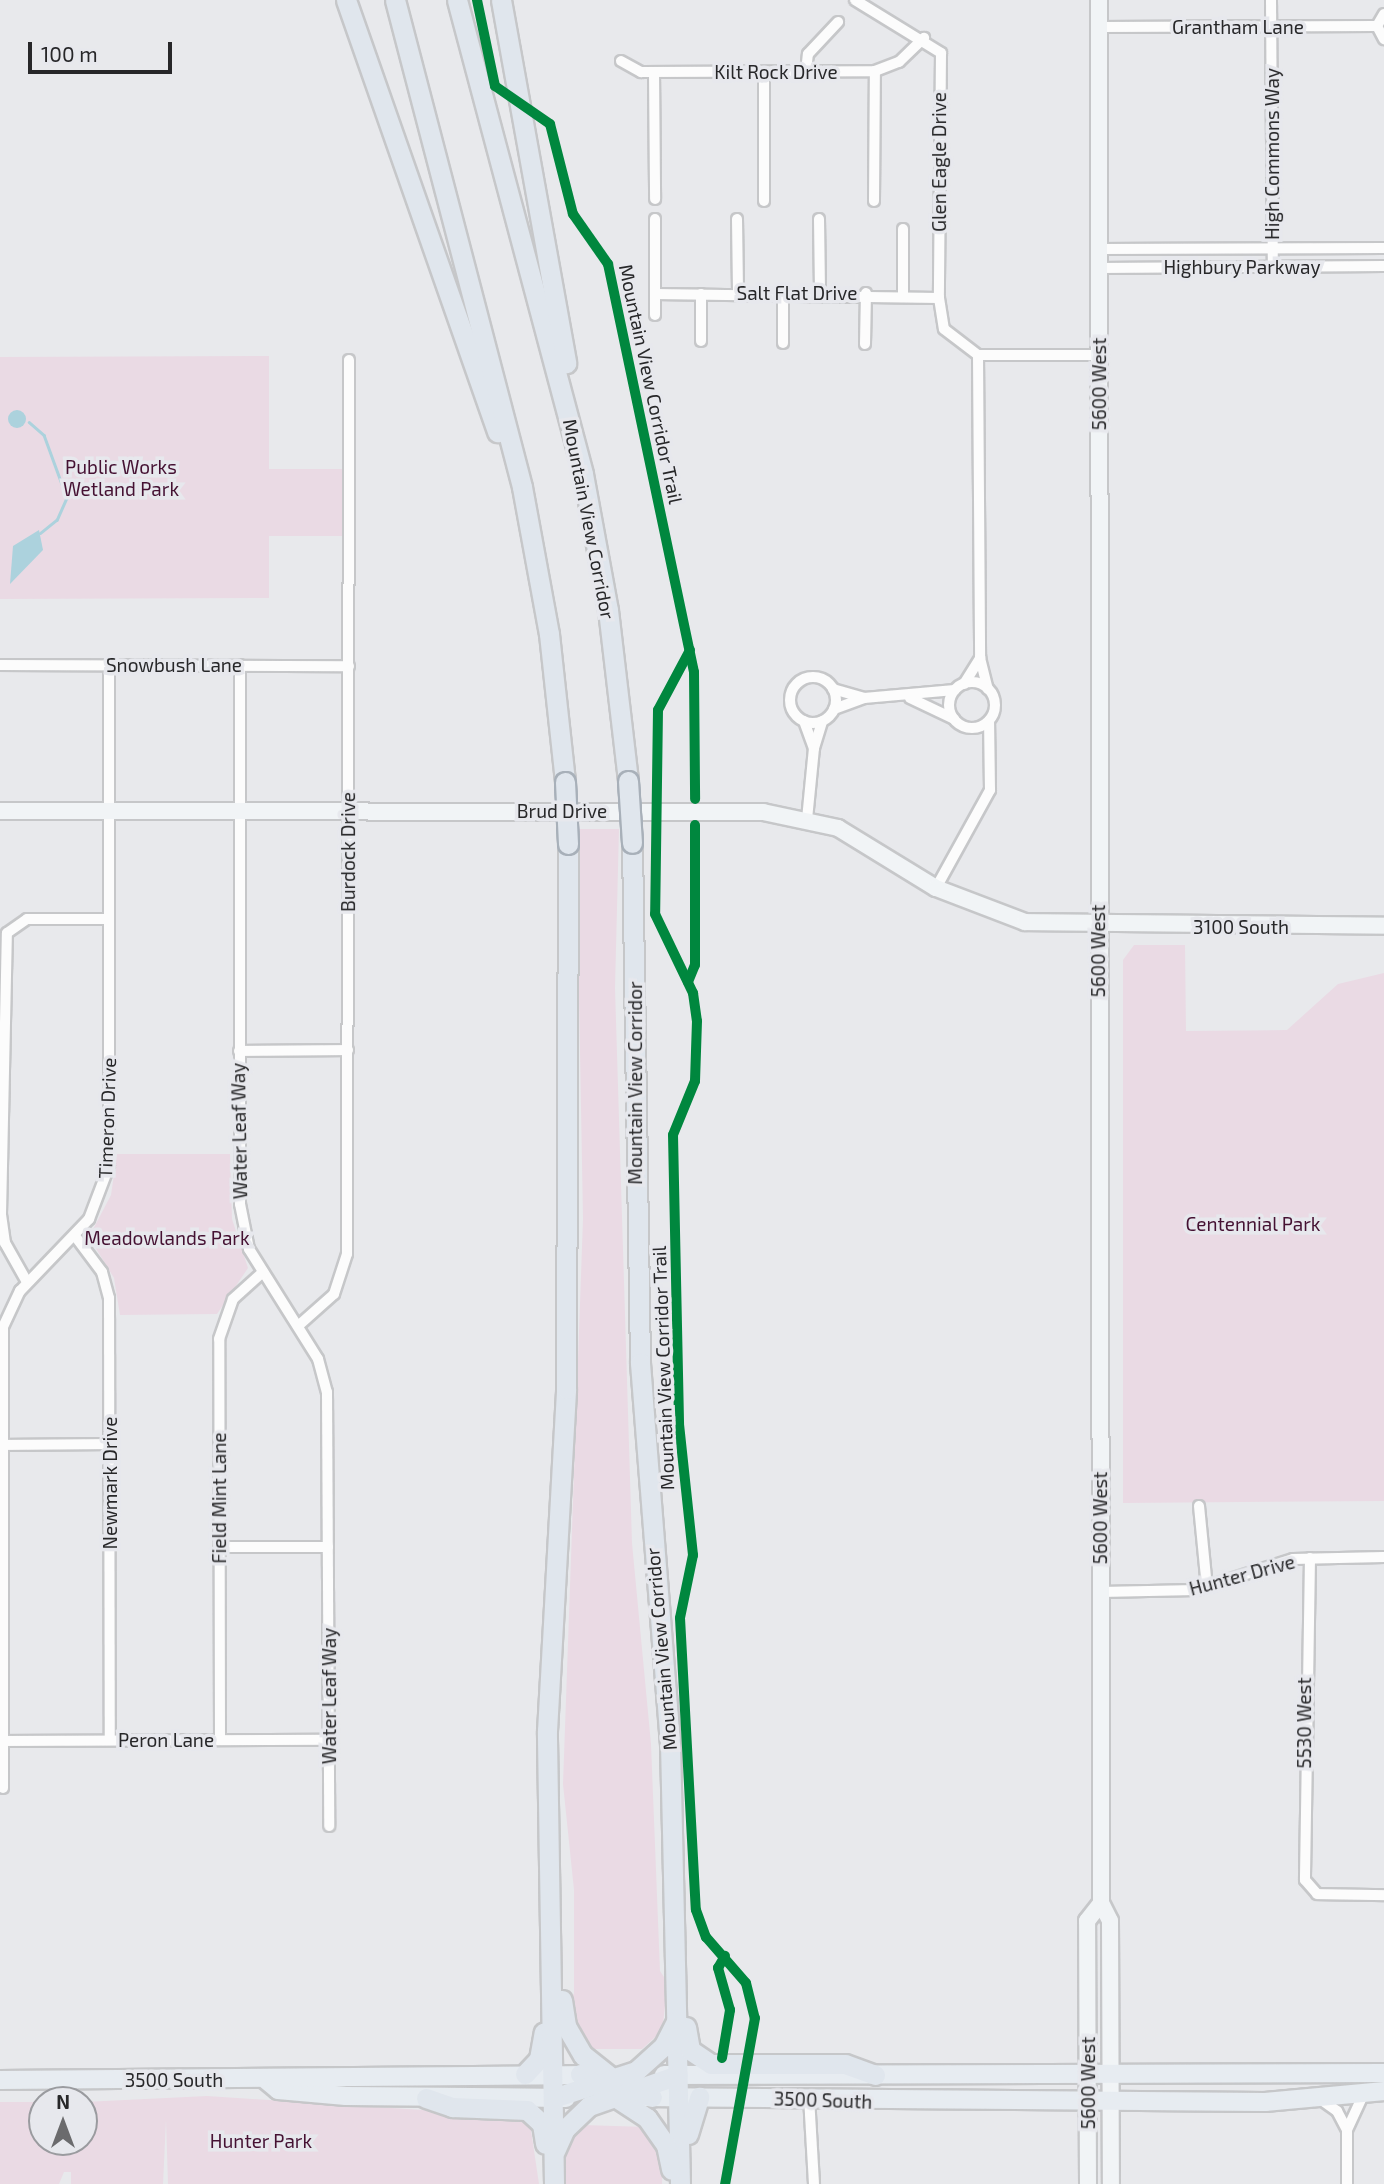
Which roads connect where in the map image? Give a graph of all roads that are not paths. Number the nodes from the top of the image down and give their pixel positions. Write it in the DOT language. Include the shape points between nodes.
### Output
graph roads {
  1 [pos="346,0"];
  2 [pos="394,0"];
  3 [pos="457,0"];
  4 [pos="500,0"];
  5 [pos="855,0"];
  6 [pos="1098,0"];
  7 [pos="1271,0"];
  8 [pos="1384,14"];
  9 [pos="838,22"];
  10 [pos="1272,26"];
  11 [pos="1377,26"];
  12 [pos="1099,27"];
  13 [pos="924,38"];
  14 [pos="1384,39"];
  15 [pos="621,61"];
  16 [pos="875,71"];
  17 [pos="654,72"];
  18 [pos="764,72"];
  19 [pos="806,72"];
  20 [pos="655,199"];
  21 [pos="764,201"];
  22 [pos="874,201"];
  23 [pos="655,219"];
  24 [pos="737,219"];
  25 [pos="820,219"];
  26 [pos="903,229"];
  27 [pos="1273,248"];
  28 [pos="1384,248"];
  29 [pos="1099,249"];
  30 [pos="1384,266"];
  31 [pos="1273,267"];
  32 [pos="1099,268"];
  33 [pos="783,293"];
  34 [pos="820,293"];
  35 [pos="866,293"];
  36 [pos="701,294"];
  37 [pos="738,294"];
  38 [pos="655,295"];
  39 [pos="903,297"];
  40 [pos="939,298"];
  41 [pos="655,315"];
  42 [pos="701,341"];
  43 [pos="783,343"];
  44 [pos="865,344"];
  45 [pos="978,355"];
  46 [pos="1100,355"];
  47 [pos="349,360"];
  48 [pos="576,447"];
  49 [pos="980,658"];
  50 [pos="0,665"];
  51 [pos="109,665"];
  52 [pos="240,665"];
  53 [pos="349,666"];
  54 [pos="959,687"];
  55 [pos="833,689"];
  56 [pos="988,689"];
  57 [pos="864,698"];
  58 [pos="910,698"];
  59 [pos="834,709"];
  60 [pos="956,720"];
  61 [pos="989,720"];
  62 [pos="804,721"];
  63 [pos="821,721"];
  64 [pos="976,727"];
  65 [pos="561,730"];
  66 [pos="991,745"];
  67 [pos="814,748"];
  68 [pos="0,811"];
  69 [pos="109,811"];
  70 [pos="239,811"];
  71 [pos="348,811"];
  72 [pos="807,818"];
  73 [pos="936,888"];
  74 [pos="109,919"];
  75 [pos="1384,926"];
  76 [pos="1098,927"];
  77 [pos="348,1050"];
  78 [pos="239,1051"];
  79 [pos="1,1158"];
  80 [pos="75,1236"];
  81 [pos="263,1272"];
  82 [pos="27,1282"];
  83 [pos="298,1326"];
  84 [pos="1,1444"];
  85 [pos="109,1444"];
  86 [pos="1199,1506"];
  87 [pos="219,1547"];
  88 [pos="328,1547"];
  89 [pos="1384,1557"];
  90 [pos="1310,1558"];
  91 [pos="1207,1587"];
  92 [pos="1101,1592"];
  93 [pos="1,1674"];
  94 [pos="110,1740"];
  95 [pos="220,1740"];
  96 [pos="329,1740"];
  97 [pos="2,1741"];
  98 [pos="547,1786"];
  99 [pos="3,1788"];
  100 [pos="329,1826"];
  101 [pos="549,1836"];
  102 [pos="675,1867"];
  103 [pos="1384,1895"];
  104 [pos="1101,1903"];
  105 [pos="678,2018"];
  106 [pos="1384,2073"];
  107 [pos="525,2074"];
  108 [pos="553,2074"];
  109 [pos="580,2074"];
  110 [pos="1088,2074"];
  111 [pos="1110,2074"];
  112 [pos="678,2075"];
  113 [pos="875,2075"];
  114 [pos="265,2079"];
  115 [pos="0,2080"];
  116 [pos="615,2087"];
  117 [pos="1384,2091"];
  118 [pos="1364,2094"];
  119 [pos="652,2097"];
  120 [pos="679,2097"];
  121 [pos="699,2097"];
  122 [pos="809,2097"];
  123 [pos="426,2098"];
  124 [pos="553,2098"];
  125 [pos="1320,2099"];
  126 [pos="1088,2102"];
  127 [pos="1111,2102"];
  128 [pos="1346,2130"];
  129 [pos="553,2155"];
  130 [pos="546,2184"];
  131 [pos="554,2184"];
  132 [pos="672,2184"];
  133 [pos="680,2184"];
  134 [pos="688,2184"];
  135 [pos="814,2184"];
  136 [pos="1088,2184"];
  137 [pos="1111,2184"];
  138 [pos="1347,2184"];
  1 -- 65 [label="highway" via="495,426"];
  2 -- 65 [label="highway" via="520,476"];
  3 -- 48 [label="highway, Mountain View Corridor"];
  4 -- 48 [label="highway"];
  5 -- 13 [label="street, Glen Eagle Drive"];
  6 -- 12 [label="main road, 5600 West"];
  7 -- 10 [label="street, High Commons Way"];
  8 -- 11 [label="street"];
  9 -- 19 [label="street" via="808,54"];
  10 -- 11 [label="street, Grantham Lane"];
  10 -- 12 [label="street, Grantham Lane"];
  10 -- 27 [label="street, High Commons Way"];
  11 -- 14 [label="street"];
  12 -- 29 [label="main road, 5600 West"];
  13 -- 16 [label="street, Kilt Rock Drive" via="899,62"];
  13 -- 40 [label="street, Glen Eagle Drive" via="942,56"];
  15 -- 17 [label="street, Kilt Rock Drive"];
  16 -- 19 [label="street, Kilt Rock Drive"];
  16 -- 22 [label="street"];
  17 -- 18 [label="street, Kilt Rock Drive"];
  17 -- 20 [label="street"];
  18 -- 19 [label="street, Kilt Rock Drive"];
  18 -- 21 [label="street"];
  23 -- 38 [label="street"];
  24 -- 37 [label="street"];
  25 -- 34 [label="street"];
  26 -- 39 [label="street"];
  27 -- 28 [label="street, Highbury Parkway"];
  27 -- 29 [label="street, Highbury Parkway"];
  27 -- 31 [label="street, High Commons Way"];
  29 -- 32 [label="main road, 5600 West"];
  30 -- 31 [label="street, Highbury Parkway"];
  31 -- 32 [label="street, Highbury Parkway"];
  32 -- 46 [label="main road, 5600 West"];
  33 -- 34 [label="street, Salt Flat Drive"];
  33 -- 37 [label="street, Salt Flat Drive"];
  33 -- 43 [label="street"];
  34 -- 35 [label="street, Salt Flat Drive"];
  35 -- 39 [label="street, Salt Flat Drive"];
  35 -- 44 [label="street"];
  36 -- 37 [label="street, Salt Flat Drive"];
  36 -- 38 [label="street, Salt Flat Drive"];
  36 -- 42 [label="street"];
  38 -- 41 [label="street"];
  39 -- 40 [label="street, Salt Flat Drive"];
  40 -- 45 [label="street, Glen Eagle Drive" via="944,329"];
  45 -- 46 [label="street"];
  45 -- 49 [label="street"];
  46 -- 76 [label="main road, 5600 West"];
  47 -- 53 [label="street, Burdock Drive"];
  48 -- 102 [label="highway, Mountain View Corridor, bridge" via="608,610 628,781 640,1363"];
  49 -- 54 [label="street"];
  49 -- 56 [label="street"];
  50 -- 51 [label="street, Snowbush Lane"];
  51 -- 52 [label="street, Snowbush Lane"];
  51 -- 69 [label="street, Timeron Drive"];
  52 -- 53 [label="street, Snowbush Lane"];
  52 -- 70 [label="street, Water Leaf Way"];
  53 -- 71 [label="street, Burdock Drive"];
  54 -- 56 [label="street"];
  54 -- 58 [label="street"];
  54 -- 60 [label="street" via="949,705"];
  55 -- 57 [label="street"];
  55 -- 59 [label="street"];
  55 -- 62 [label="street" via="813,677 795,686 791,707"];
  56 -- 61 [label="street" via="995,705"];
  57 -- 58 [label="street"];
  57 -- 59 [label="street"];
  58 -- 60 [label="street"];
  59 -- 63 [label="street"];
  60 -- 64 [label="street"];
  61 -- 64 [label="street"];
  61 -- 66 [label="street"];
  62 -- 63 [label="street"];
  62 -- 67 [label="street"];
  63 -- 67 [label="street"];
  64 -- 66 [label="street"];
  65 -- 98 [label="highway, bridge" via="568,844 566,1389"];
  66 -- 73 [label="street" via="988,794"];
  67 -- 72 [label="street"];
  68 -- 69 [label="main road, Brud Drive"];
  69 -- 70 [label="main road, Brud Drive"];
  69 -- 74 [label="street, Timeron Drive"];
  70 -- 71 [label="main road, Brud Drive"];
  70 -- 78 [label="street, Water Leaf Way"];
  71 -- 72 [label="main road, Brud Drive" via="751,812"];
  71 -- 77 [label="street, Burdock Drive"];
  72 -- 73 [label="main road, Brud Drive" via="862,839"];
  73 -- 76 [label="main road, Brud Drive" via="1012,919"];
  74 -- 79 [label="street" via="27,919 7,933"];
  74 -- 80 [label="street, Timeron Drive" via="109,1166 98,1203"];
  75 -- 76 [label="main road, 3100 South"];
  76 -- 92 [label="main road, 5600 West"];
  77 -- 78 [label="street"];
  77 -- 83 [label="street, Burdock Drive" via="345,1268 334,1294"];
  78 -- 81 [label="street, Water Leaf Way" via="241,1222"];
  79 -- 82 [label="street" via="5,1243"];
  80 -- 82 [label="street, Timeron Drive"];
  80 -- 85 [label="street, Newmark Drive" via="102,1272 109,1298"];
  81 -- 83 [label="street, Water Leaf Way"];
  81 -- 87 [label="street, Field Mint Lane" via="239,1291 220,1331"];
  82 -- 84 [label="street, Timeron Drive" via="3,1327"];
  83 -- 88 [label="street, Water Leaf Way" via="318,1359 327,1392"];
  84 -- 85 [label="street"];
  84 -- 93 [label="street, Timeron Drive"];
  85 -- 94 [label="street, Newmark Drive"];
  86 -- 91 [label="street"];
  87 -- 88 [label="street"];
  87 -- 95 [label="street, Field Mint Lane"];
  88 -- 96 [label="street, Water Leaf Way"];
  89 -- 90 [label="street, Hunter Drive"];
  90 -- 91 [label="street, Hunter Drive"];
  90 -- 103 [label="street, 5530 West" via="1304,1692 1308,1888 1321,1894"];
  91 -- 92 [label="street, Hunter Drive"];
  92 -- 104 [label="main road, 5600 West"];
  93 -- 97 [label="street, Timeron Drive"];
  94 -- 95 [label="street, Peron Lane"];
  94 -- 97 [label="street, Peron Lane"];
  95 -- 96 [label="street, Peron Lane"];
  96 -- 100 [label="street, Water Leaf Way"];
  97 -- 99 [label="street, Timeron Drive"];
  98 -- 101 [label="highway"];
  98 -- 107 [label="highway" via="541,1843 544,2038 539,2059"];
  101 -- 108 [label="highway"];
  101 -- 116 [label="highway" via="559,1869 564,2017 577,2048"];
  102 -- 105 [label="highway, Mountain View Corridor"];
  102 -- 113 [label="highway" via="684,1906 686,2038 694,2054 711,2064 845,2064"];
  104 -- 110 [label="main road, 5600 West" via="1087,1920"];
  104 -- 111 [label="main road, 5600 West" via="1110,1920"];
  105 -- 112 [label="highway, Mountain View Corridor"];
  105 -- 116 [label="highway" via="663,2048"];
  106 -- 111 [label="main road, 3500 South"];
  107 -- 108 [label="main road, 3500 South"];
  107 -- 114 [label="main road, 3500 South" via="276,2074"];
  108 -- 109 [label="main road, 3500 South"];
  108 -- 124 [label="highway"];
  109 -- 116 [label="highway"];
  110 -- 111 [label="main road, 3500 South"];
  110 -- 113 [label="main road, 3500 South"];
  110 -- 126 [label="main road, 5600 West"];
  111 -- 127 [label="main road, 5600 West"];
  112 -- 113 [label="main road, 3500 South"];
  112 -- 116 [label="highway"];
  112 -- 120 [label="highway, Mountain View Corridor"];
  114 -- 115 [label="main road, 3500 South"];
  114 -- 123 [label="main road, 3500 South" via="278,2090"];
  116 -- 119 [label="highway"];
  116 -- 124 [label="highway"];
  116 -- 129 [label="highway" via="570,2123"];
  116 -- 132 [label="highway" via="662,2138"];
  117 -- 118 [label="main road, 3500 South"];
  118 -- 125 [label="main road, 3500 South"];
  118 -- 128 [label="street"];
  119 -- 120 [label="main road, 3500 South"];
  120 -- 121 [label="main road, 3500 South"];
  120 -- 133 [label="highway, Mountain View Corridor"];
  121 -- 122 [label="main road, 3500 South"];
  121 -- 134 [label="highway" via="688,2121"];
  122 -- 126 [label="main road, 3500 South"];
  122 -- 135 [label="street"];
  123 -- 124 [label="main road, 3500 South"];
  123 -- 130 [label="highway" via="445,2106 532,2113 545,2134"];
  124 -- 129 [label="highway"];
  125 -- 127 [label="main road, 3500 South"];
  125 -- 128 [label="street" via="1337,2111"];
  126 -- 127 [label="main road, 3500 South"];
  126 -- 136 [label="main road, 5600 West"];
  127 -- 137 [label="main road, 5600 West"];
  128 -- 138 [label="street"];
  129 -- 131 [label="highway"];
}
